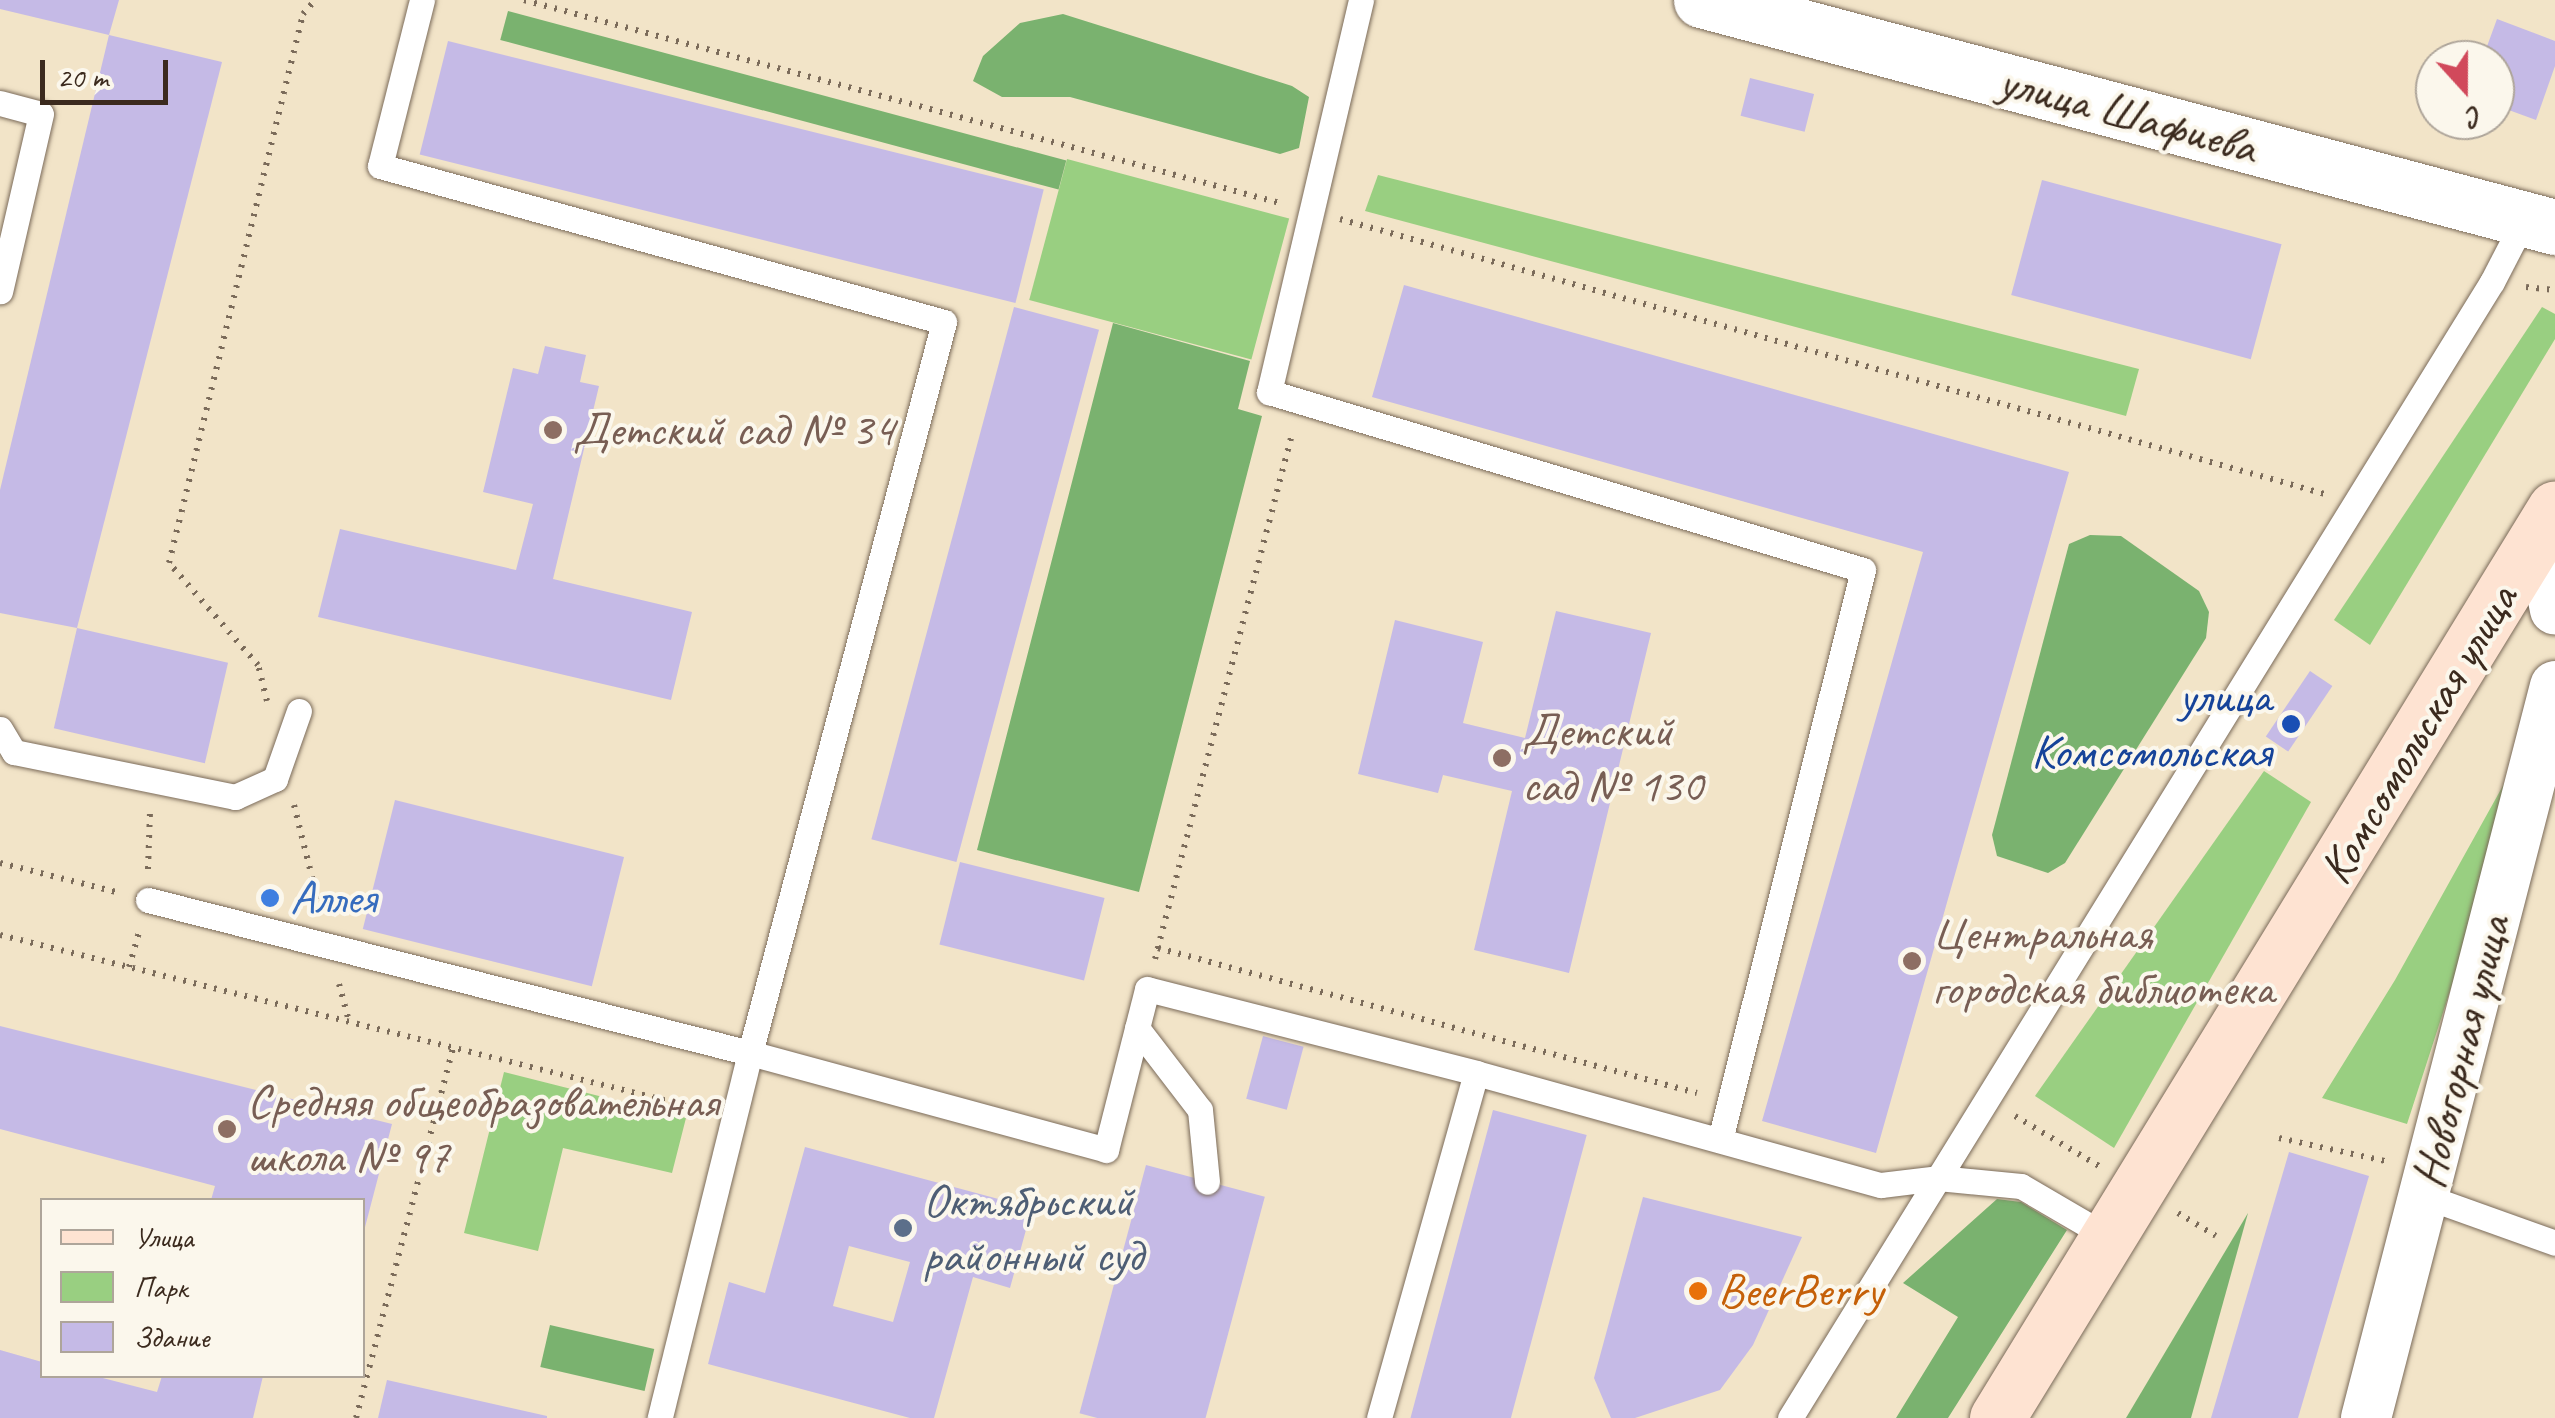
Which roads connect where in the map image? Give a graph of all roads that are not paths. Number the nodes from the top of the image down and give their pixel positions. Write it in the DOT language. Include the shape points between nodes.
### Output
graph roads {
  1 [pos="422,0"];
  2 [pos="1361,0"];
  3 [pos="1702,0"];
  4 [pos="0,103"];
  5 [pos="2540,224"];
  6 [pos="0,291"];
  7 [pos="2547,521"];
  8 [pos="2555,610"];
  9 [pos="2555,686"];
  10 [pos="299,711"];
  11 [pos="0,728"];
  12 [pos="148,900"];
  13 [pos="1137,1028"];
  14 [pos="750,1052"];
  15 [pos="1476,1072"];
  16 [pos="1720,1140"];
  17 [pos="1938,1178"];
  18 [pos="1207,1182"];
  19 [pos="2428,1184"];
  20 [pos="2110,1238"];
  21 [pos="2555,1243"];
  22 [pos="660,1418"];
  23 [pos="1378,1418"];
  24 [pos="1790,1418"];
  25 [pos="1998,1418"];
  26 [pos="2366,1418"];
  1 -- 14 [label="lane" via="380,166 944,322"];
  2 -- 16 [label="lane" via="1270,392 1863,570"];
  3 -- 5 [label="street, улица Шафиева"];
  4 -- 6 [label="lane" via="42,114"];
  5 -- 17 [label="lane" via="2492,282"];
  7 -- 8 [label="street"];
  7 -- 20 [label="main road, Комсомольская улица"];
  9 -- 19 [label="street, Новогорная улица"];
  10 -- 11 [label="lane" via="283,764 268,785 244,796 14,752"];
  12 -- 14 [label="lane"];
  13 -- 14 [label="lane" via="1106,1150"];
  13 -- 15 [label="lane" via="1147,989"];
  13 -- 18 [label="lane" via="1200,1110"];
  14 -- 22 [label="lane"];
  15 -- 16 [label="lane"];
  15 -- 23 [label="lane"];
  16 -- 17 [label="lane" via="1881,1185"];
  17 -- 20 [label="lane" via="2021,1186"];
  17 -- 24 [label="lane"];
  19 -- 21 [label="lane"];
  19 -- 26 [label="street, Новогорная улица"];
  20 -- 25 [label="main road, Комсомольская улица"];
}
